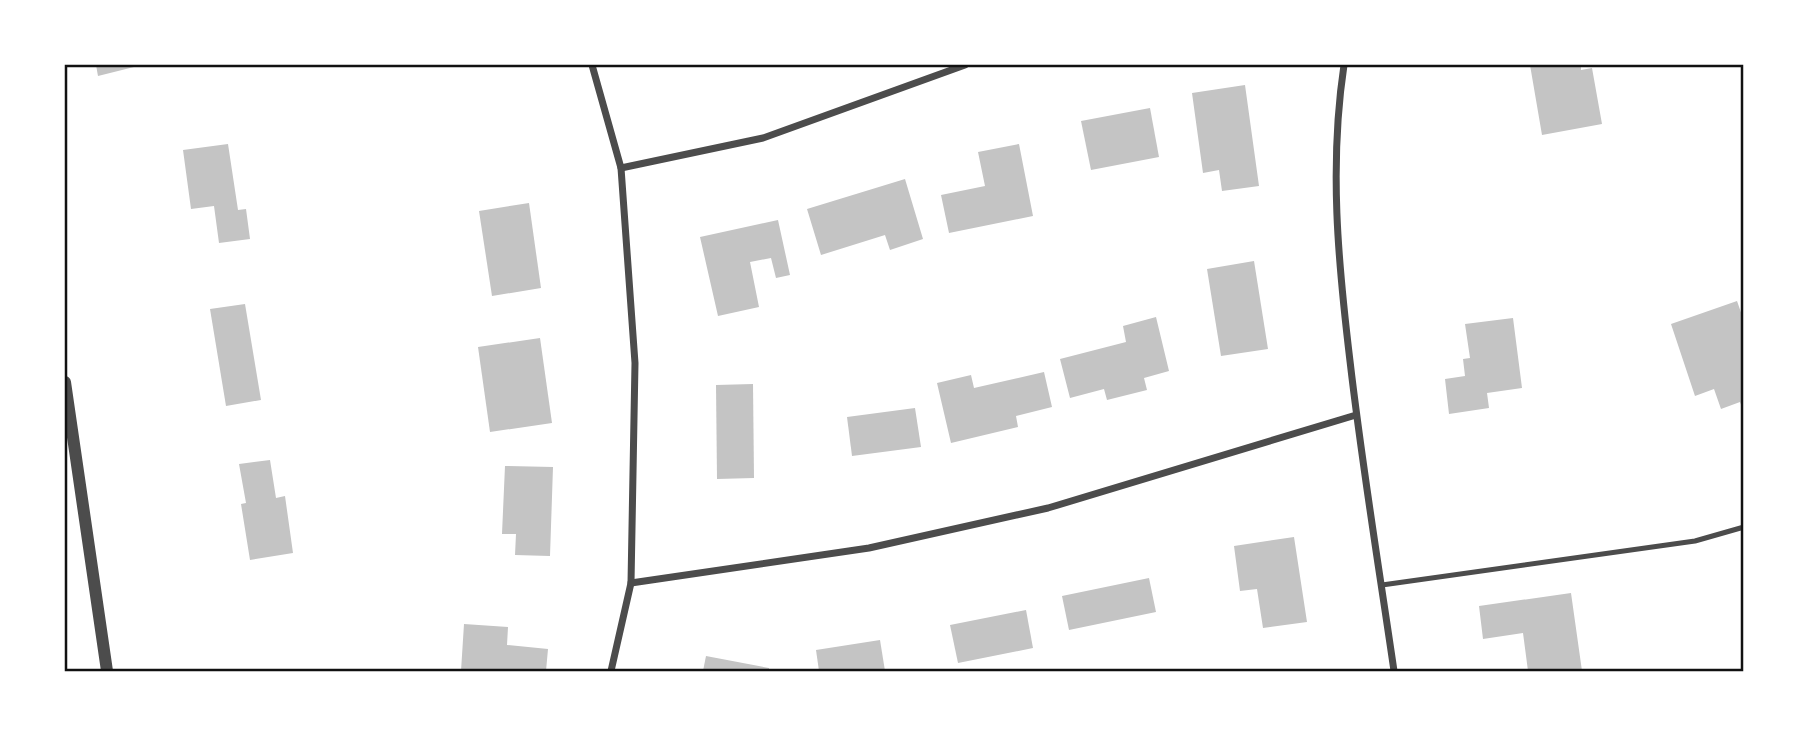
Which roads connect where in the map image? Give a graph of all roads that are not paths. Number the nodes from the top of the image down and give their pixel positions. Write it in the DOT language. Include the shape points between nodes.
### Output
graph roads {
  1 [pos="592,65"];
  2 [pos="965,65"];
  3 [pos="1344,65"];
  4 [pos="621,168"];
  5 [pos="65,382"];
  6 [pos="1356,415"];
  7 [pos="1744,527"];
  8 [pos="631,583"];
  9 [pos="1382,585"];
  10 [pos="107,671"];
  11 [pos="611,671"];
  12 [pos="1394,671"];
  1 -- 4 [label="street"];
  2 -- 4 [label="street" via="763,138"];
  3 -- 6 [label="street" via="1337,123 1335,218"];
  4 -- 8 [label="street" via="635,363"];
  5 -- 10 [label="street"];
  6 -- 8 [label="street" via="1048,508 869,548"];
  6 -- 9 [label="street"];
  7 -- 9 [label="lane" via="1695,541"];
  8 -- 11 [label="street"];
  9 -- 12 [label="street"];
}
